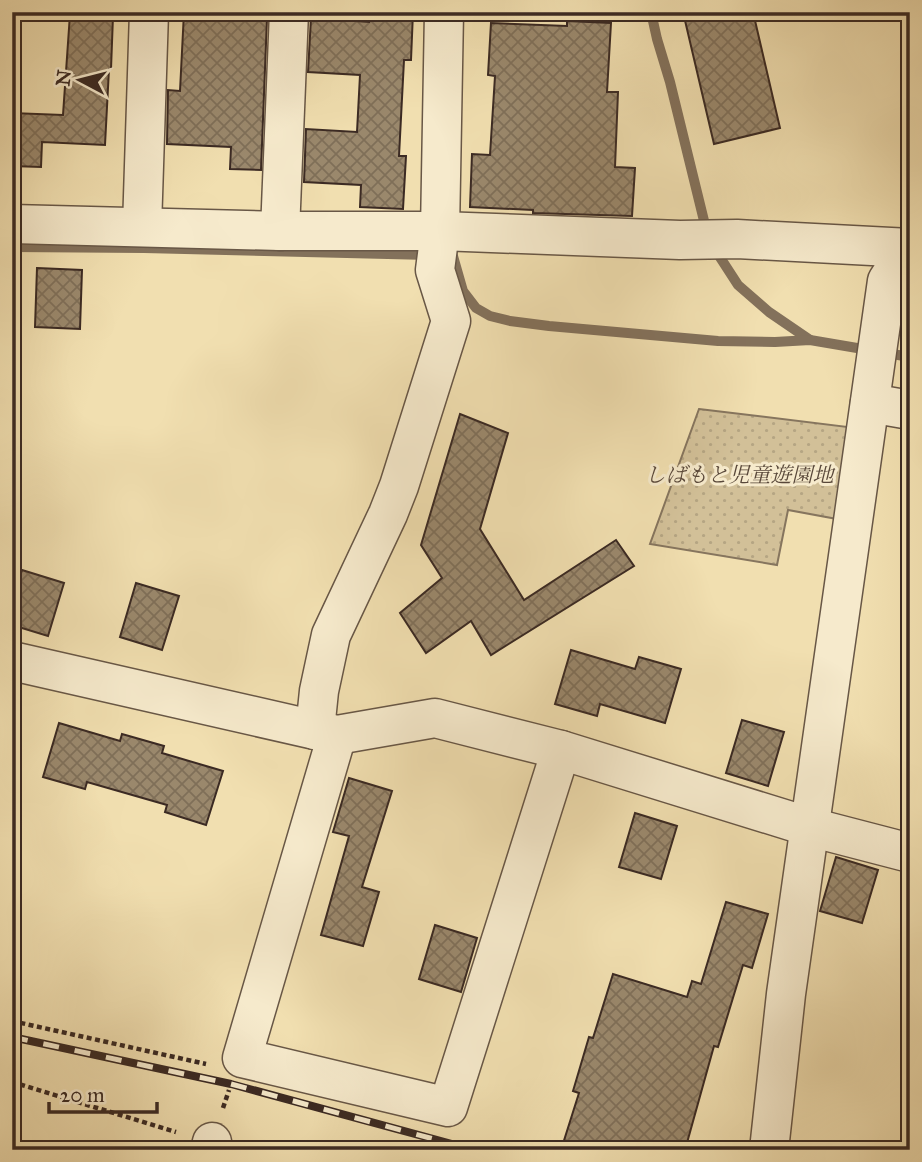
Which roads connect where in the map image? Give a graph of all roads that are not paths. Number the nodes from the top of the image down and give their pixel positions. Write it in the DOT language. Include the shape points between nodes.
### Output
graph roads {
  1 [pos="149,12"];
  2 [pos="289,12"];
  3 [pos="444,12"];
  4 [pos="12,224"];
  5 [pos="280,231"];
  6 [pos="163,239"];
  7 [pos="910,247"];
  8 [pos="425,248"];
  9 [pos="871,395"];
  10 [pos="910,410"];
  11 [pos="12,662"];
  12 [pos="326,733"];
  13 [pos="561,750"];
  14 [pos="810,827"];
  15 [pos="910,853"];
  16 [pos="769,1150"];
  1 -- 6 [label="street"];
  2 -- 5 [label="street"];
  3 -- 8 [label="street"];
  4 -- 6 [label="street"];
  5 -- 6 [label="street"];
  5 -- 8 [label="street"];
  7 -- 8 [label="street" via="737,239"];
  7 -- 9 [label="street" via="887,281"];
  8 -- 12 [label="street" via="450,328 399,486 331,635 319,691"];
  9 -- 10 [label="street"];
  9 -- 14 [label="street"];
  11 -- 12 [label="street"];
  12 -- 13 [label="street" via="435,718"];
  12 -- 13 [label="street" via="239,1064 448,1107"];
  13 -- 14 [label="street"];
  14 -- 15 [label="street"];
  14 -- 16 [label="street"];
}
